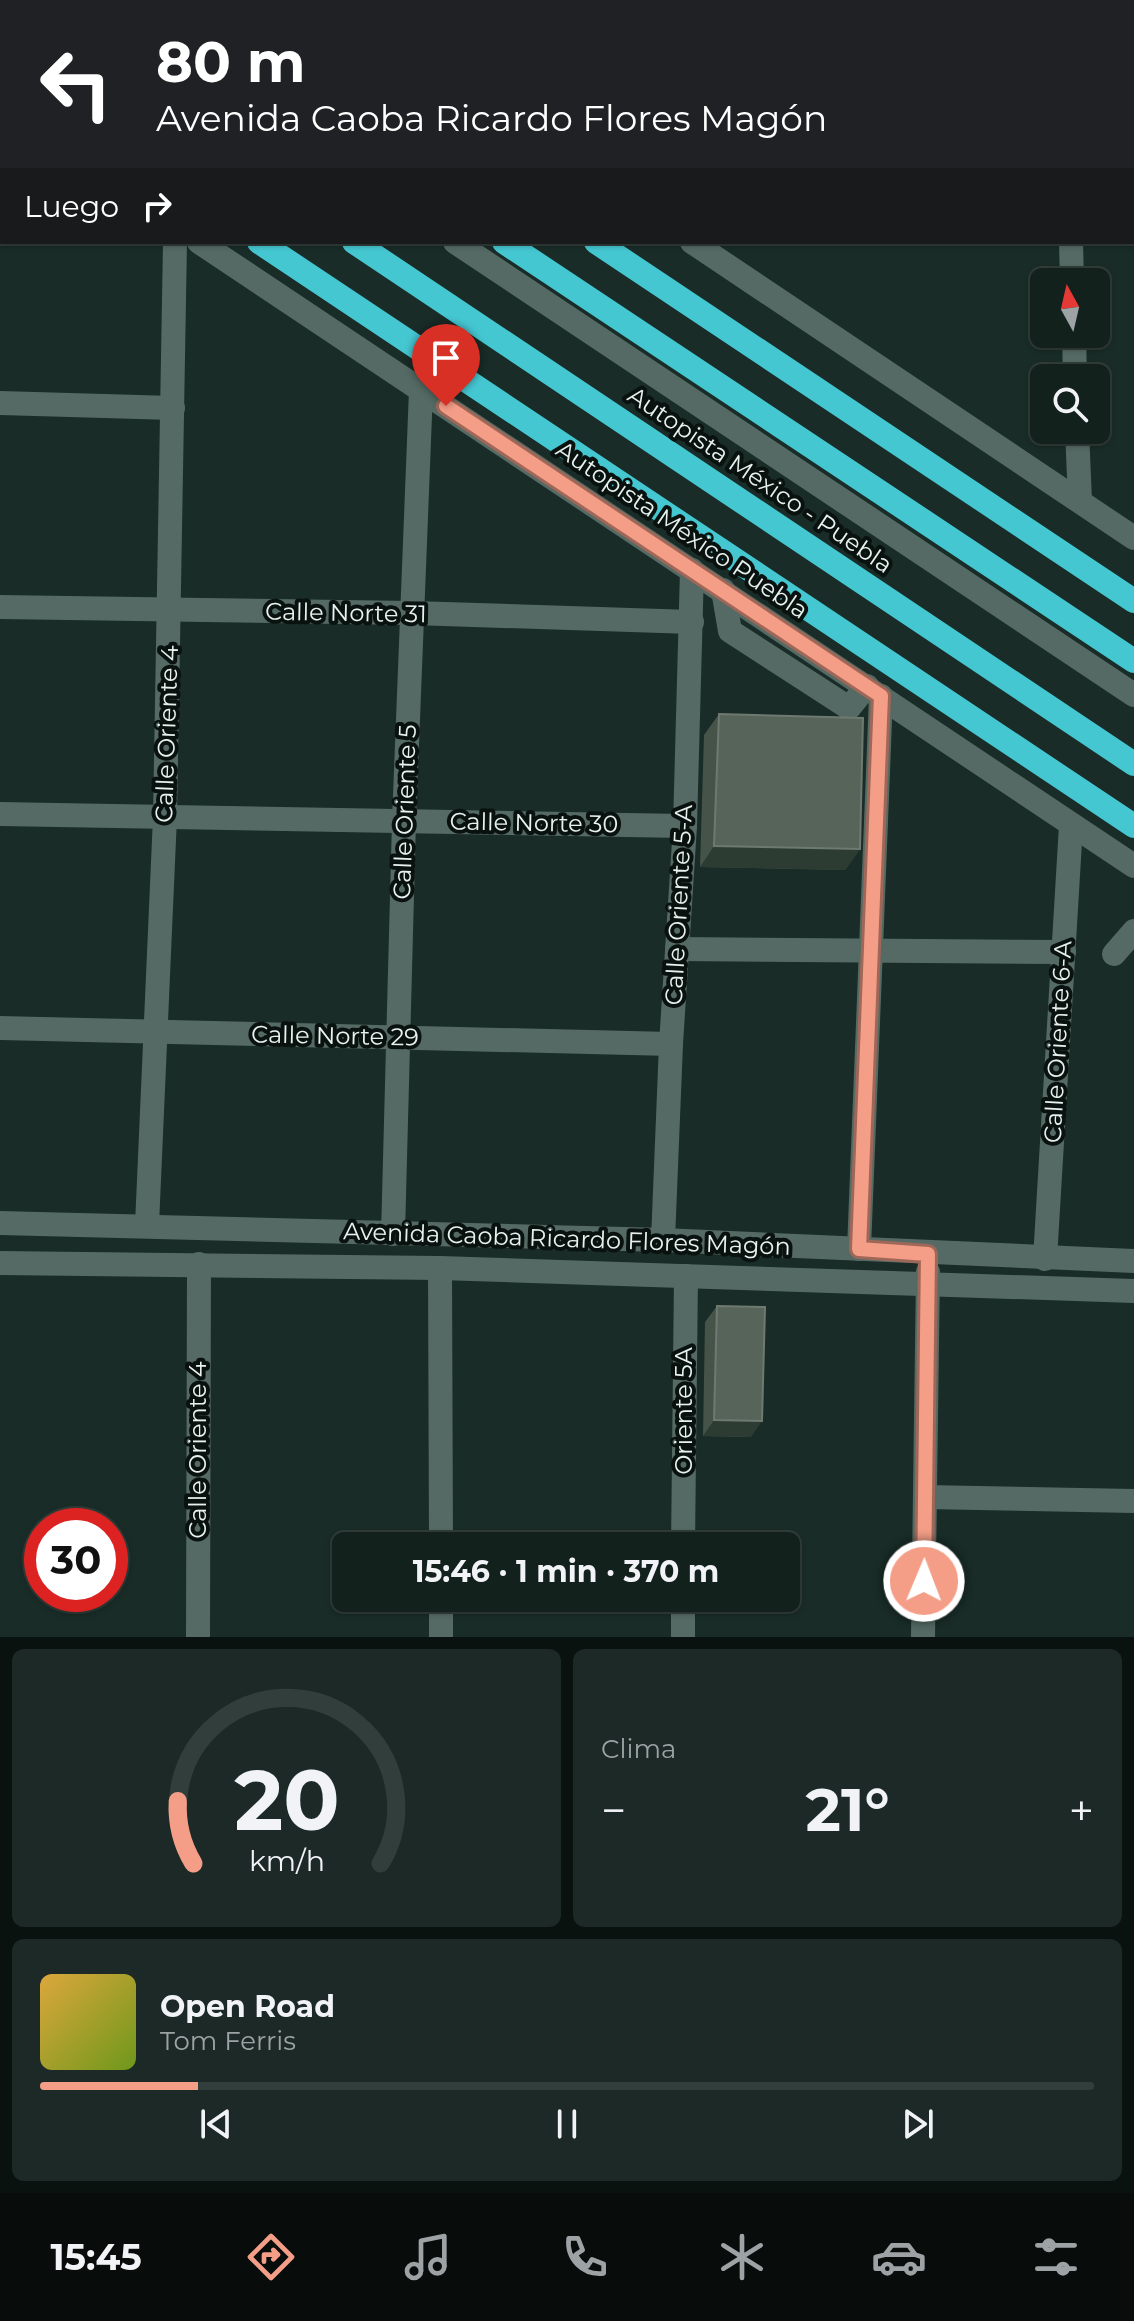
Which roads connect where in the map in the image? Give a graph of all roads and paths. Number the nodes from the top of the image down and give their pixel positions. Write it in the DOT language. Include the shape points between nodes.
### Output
graph roads {
  1 [pos="175,244"];
  2 [pos="202,244"];
  3 [pos="262,244"];
  4 [pos="357,244"];
  5 [pos="458,244"];
  6 [pos="486,244"];
  7 [pos="507,244"];
  8 [pos="599,244"];
  9 [pos="695,244"];
  10 [pos="1071,244"];
  11 [pos="1072,268"];
  12 [pos="421,390"];
  13 [pos="0,403"];
  14 [pos="173,408"];
  15 [pos="1078,444"];
  16 [pos="1080,501"];
  17 [pos="1134,538"];
  18 [pos="692,570"];
  19 [pos="1134,601"];
  20 [pos="0,607"];
  21 [pos="170,611"];
  22 [pos="413,613"];
  23 [pos="692,622"];
  24 [pos="1134,661"];
  25 [pos="1134,675"];
  26 [pos="874,691"];
  27 [pos="1134,695"];
  28 [pos="1134,764"];
  29 [pos="0,814"];
  30 [pos="165,817"];
  31 [pos="404,821"];
  32 [pos="1071,825"];
  33 [pos="685,826"];
  34 [pos="1134,826"];
  35 [pos="1134,866"];
  36 [pos="1134,931"];
  37 [pos="677,949"];
  38 [pos="871,950"];
  39 [pos="1064,952"];
  40 [pos="1114,954"];
  41 [pos="0,1028"];
  42 [pos="156,1032"];
  43 [pos="399,1037"];
  44 [pos="671,1044"];
  45 [pos="0,1223"];
  46 [pos="147,1225"];
  47 [pos="393,1234"];
  48 [pos="663,1240"];
  49 [pos="859,1249"];
  50 [pos="928,1254"];
  51 [pos="1045,1259"];
  52 [pos="1134,1261"];
  53 [pos="0,1263"];
  54 [pos="199,1264"];
  55 [pos="440,1268"];
  56 [pos="686,1276"];
  57 [pos="927,1285"];
  58 [pos="1134,1291"];
  59 [pos="925,1497"];
  60 [pos="1134,1501"];
  61 [pos="441,1532"];
  62 [pos="683,1532"];
  63 [pos="441,1612"];
  64 [pos="683,1612"];
  65 [pos="198,1637"];
  66 [pos="441,1637"];
  67 [pos="683,1637"];
  68 [pos="923,1637"];
  1 -- 14 [label="street, Calle Oriente 4"];
  2 -- 12 [label="street, Autopista México Puebla"];
  3 -- 34 [label="highway, Autopista México Puebla"];
  4 -- 28 [label="highway, Autopista México - Puebla"];
  5 -- 27 [label="street"];
  6 -- 25 [label="street"];
  7 -- 24 [label="highway"];
  8 -- 19 [label="highway"];
  9 -- 16 [label="street"];
  10 -- 11 [label="street"];
  12 -- 18 [label="street, Autopista México Puebla"];
  12 -- 22 [label="street, Calle Oriente 5"];
  13 -- 14 [label="street"];
  14 -- 21 [label="street, Calle Oriente 4"];
  15 -- 16 [label="street"];
  16 -- 17 [label="street"];
  18 -- 23 [label="street, Calle Oriente 5-A"];
  18 -- 26 [label="street, Autopista México Puebla"];
  20 -- 21 [label="street, Calle Norte 31"];
  21 -- 22 [label="street, Calle Norte 31"];
  21 -- 30 [label="street, Calle Oriente 4"];
  22 -- 23 [label="street, Calle Norte 31"];
  22 -- 31 [label="street, Calle Oriente 5"];
  23 -- 33 [label="street, Calle Oriente 5-A"];
  26 -- 32 [label="street, Autopista México Puebla"];
  26 -- 38 [label="street"];
  29 -- 30 [label="street, Calle Norte 30"];
  30 -- 31 [label="street, Calle Norte 30"];
  30 -- 42 [label="street, Calle Oriente 4"];
  31 -- 33 [label="street, Calle Norte 30"];
  31 -- 43 [label="street, Calle Oriente 5"];
  32 -- 35 [label="street, Autopista México Puebla"];
  32 -- 39 [label="street, Calle Oriente 6-A"];
  33 -- 37 [label="street, Calle Oriente 5-A"];
  36 -- 40 [label="street"];
  37 -- 38 [label="street"];
  37 -- 44 [label="street, Calle Oriente 5-A"];
  38 -- 39 [label="street"];
  38 -- 49 [label="street"];
  39 -- 51 [label="street, Calle Oriente 6-A"];
  41 -- 42 [label="street, Calle Norte 29"];
  42 -- 43 [label="street, Calle Norte 29"];
  42 -- 46 [label="street, Calle Oriente 4"];
  43 -- 44 [label="street, Calle Norte 29"];
  43 -- 47 [label="street, Calle Oriente 5"];
  44 -- 48 [label="street, Calle Oriente 5-A"];
  45 -- 46 [label="street, Avenida Caoba Ricardo Flores Magón"];
  46 -- 47 [label="street, Avenida Caoba Ricardo Flores Magón"];
  47 -- 48 [label="street, Avenida Caoba Ricardo Flores Magón"];
  48 -- 49 [label="street, Avenida Caoba Ricardo Flores Magón"];
  49 -- 50 [label="street, Avenida Caoba Ricardo Flores Magón"];
  50 -- 51 [label="street, Avenida Caoba Ricardo Flores Magón"];
  50 -- 57 [label="street"];
  51 -- 52 [label="street, Avenida Caoba Ricardo Flores Magón"];
  53 -- 54 [label="street, Avenida Caoba Ricardo Flores Magón"];
  54 -- 55 [label="street, Avenida Caoba Ricardo Flores Magón"];
  54 -- 65 [label="street, Calle Oriente 4"];
  55 -- 56 [label="street, Avenida Caoba Ricardo Flores Magón"];
  55 -- 61 [label="street"];
  56 -- 57 [label="street, Avenida Caoba Ricardo Flores Magón"];
  56 -- 62 [label="street, Oriente 5A"];
  57 -- 58 [label="street, Avenida Caoba Ricardo Flores Magón"];
  57 -- 59 [label="street"];
  59 -- 60 [label="street"];
  59 -- 68 [label="street"];
  63 -- 66 [label="street"];
  64 -- 67 [label="street"];
}
